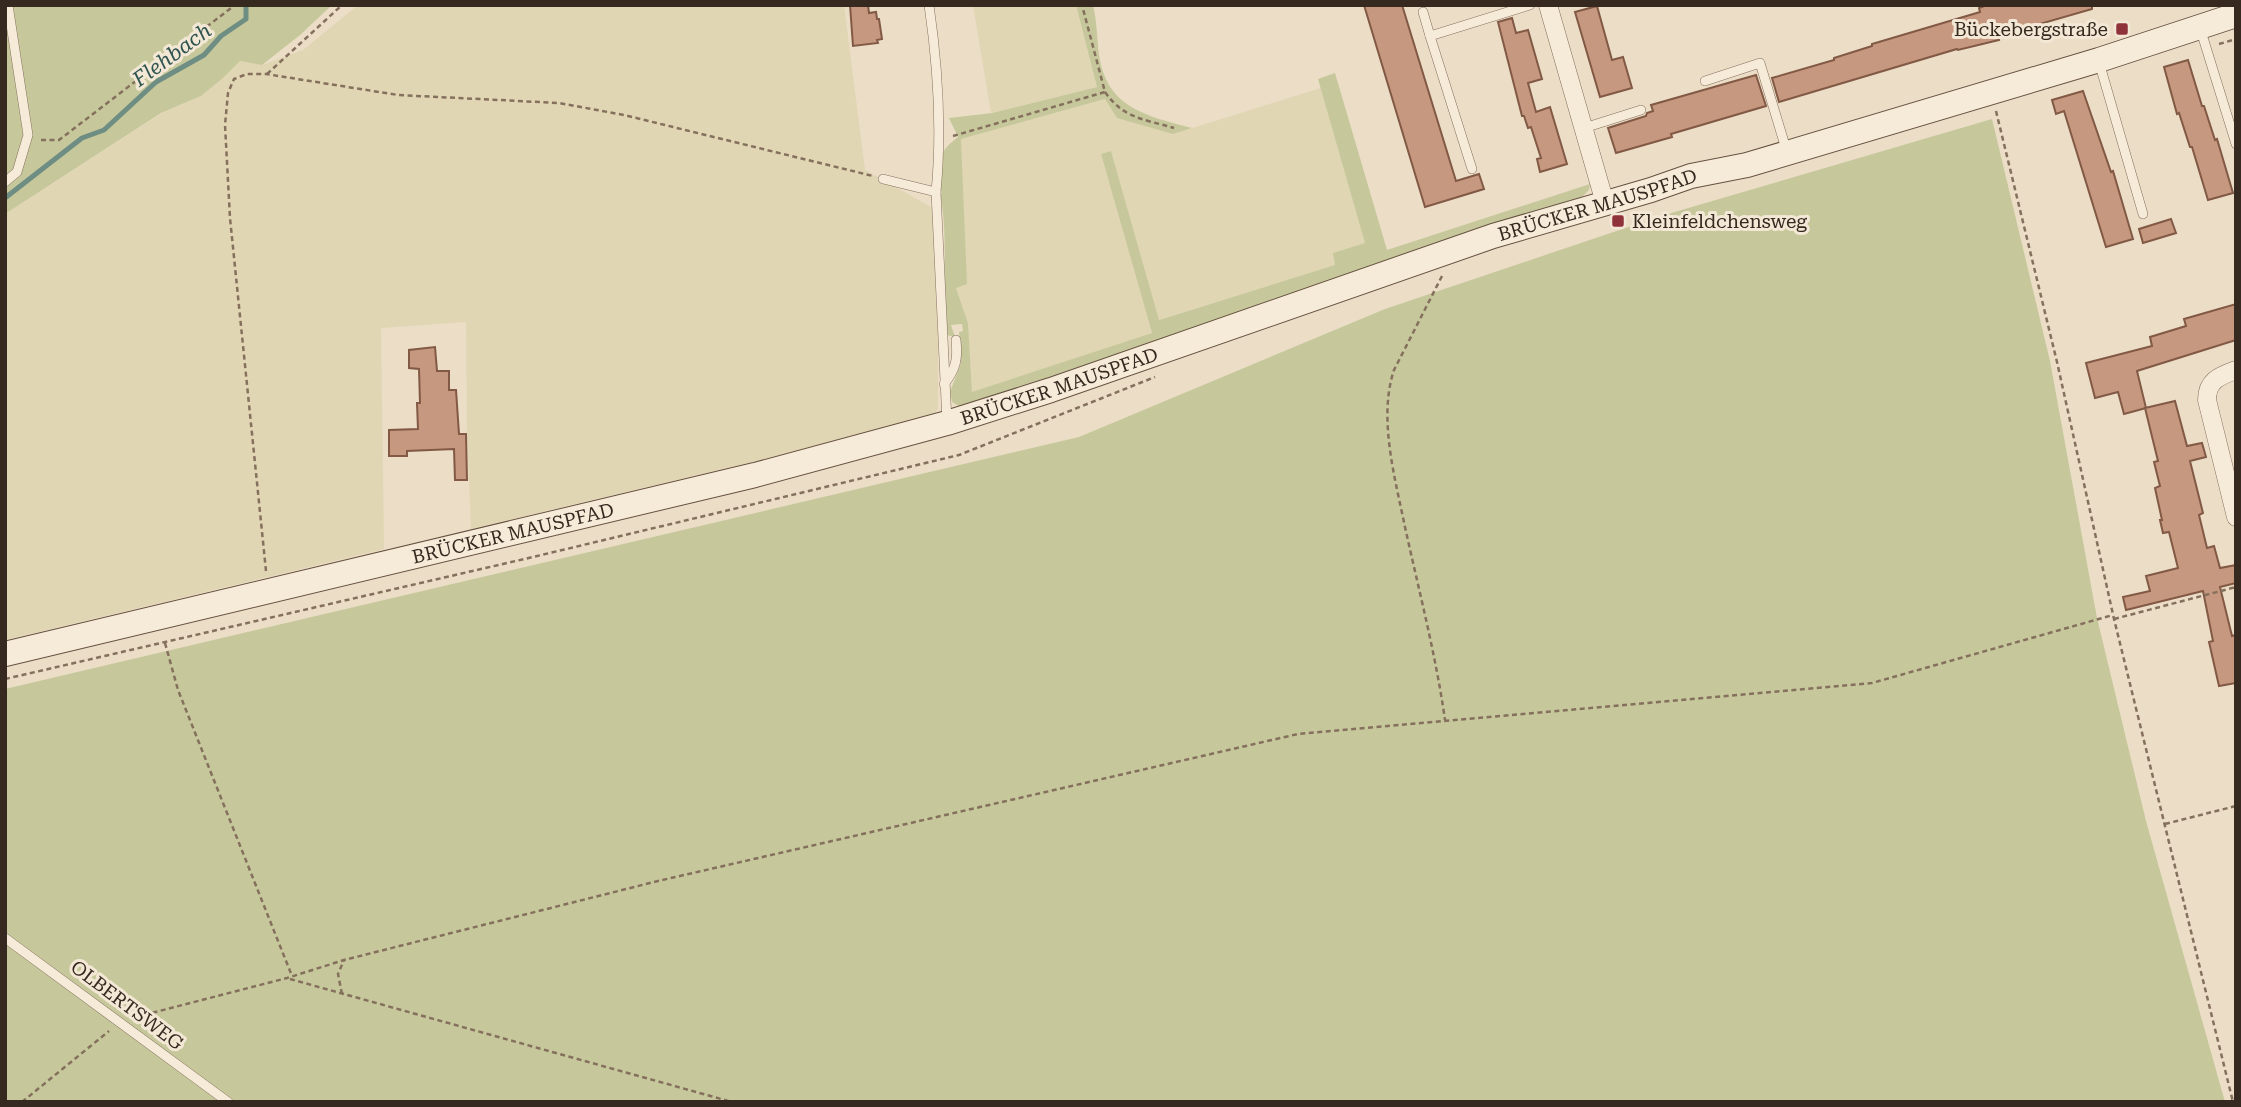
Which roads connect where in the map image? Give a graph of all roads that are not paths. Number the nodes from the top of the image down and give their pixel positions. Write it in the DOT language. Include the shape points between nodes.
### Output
graph roads {
  1 [pos="8,5"];
  2 [pos="929,5"];
  3 [pos="1530,5"];
  4 [pos="1548,5"];
  5 [pos="1423,12"];
  6 [pos="2236,15"];
  7 [pos="2200,26"];
  8 [pos="1430,36"];
  9 [pos="2099,60"];
  10 [pos="1704,81"];
  11 [pos="1641,110"];
  12 [pos="1584,128"];
  13 [pos="2236,144"];
  14 [pos="1787,152"];
  15 [pos="1472,169"];
  16 [pos="883,179"];
  17 [pos="5,182"];
  18 [pos="936,192"];
  19 [pos="1605,203"];
  20 [pos="2143,214"];
  21 [pos="956,340"];
  22 [pos="2236,370"];
  23 [pos="944,384"];
  24 [pos="947,423"];
  25 [pos="2236,517"];
  26 [pos="5,654"];
  27 [pos="5,938"];
  28 [pos="228,1102"];
  1 -- 17 [label="lane" via="28,135 17,172"];
  2 -- 18 [label="lane" via="939,156"];
  3 -- 8 [label="lane"];
  4 -- 12 [label="street"];
  5 -- 8 [label="lane"];
  6 -- 7 [label="main road, BRÜCKER MAUSPFAD"];
  7 -- 9 [label="main road, BRÜCKER MAUSPFAD"];
  7 -- 13 [label="lane"];
  8 -- 15 [label="lane"];
  9 -- 14 [label="main road, BRÜCKER MAUSPFAD"];
  9 -- 20 [label="lane"];
  10 -- 14 [label="lane" via="1760,63"];
  11 -- 12 [label="lane"];
  12 -- 19 [label="street"];
  14 -- 19 [label="main road, BRÜCKER MAUSPFAD"];
  16 -- 18 [label="lane"];
  18 -- 23 [label="lane"];
  19 -- 24 [label="main road, BRÜCKER MAUSPFAD" via="1447,252"];
  21 -- 23 [label="lane" via="956,367"];
  22 -- 25 [label="street" via="2210,383 2207,391"];
  23 -- 24 [label="lane"];
  24 -- 26 [label="main road, BRÜCKER MAUSPFAD" via="755,475"];
  27 -- 28 [label="lane, OLBERTSWEG"];
}
